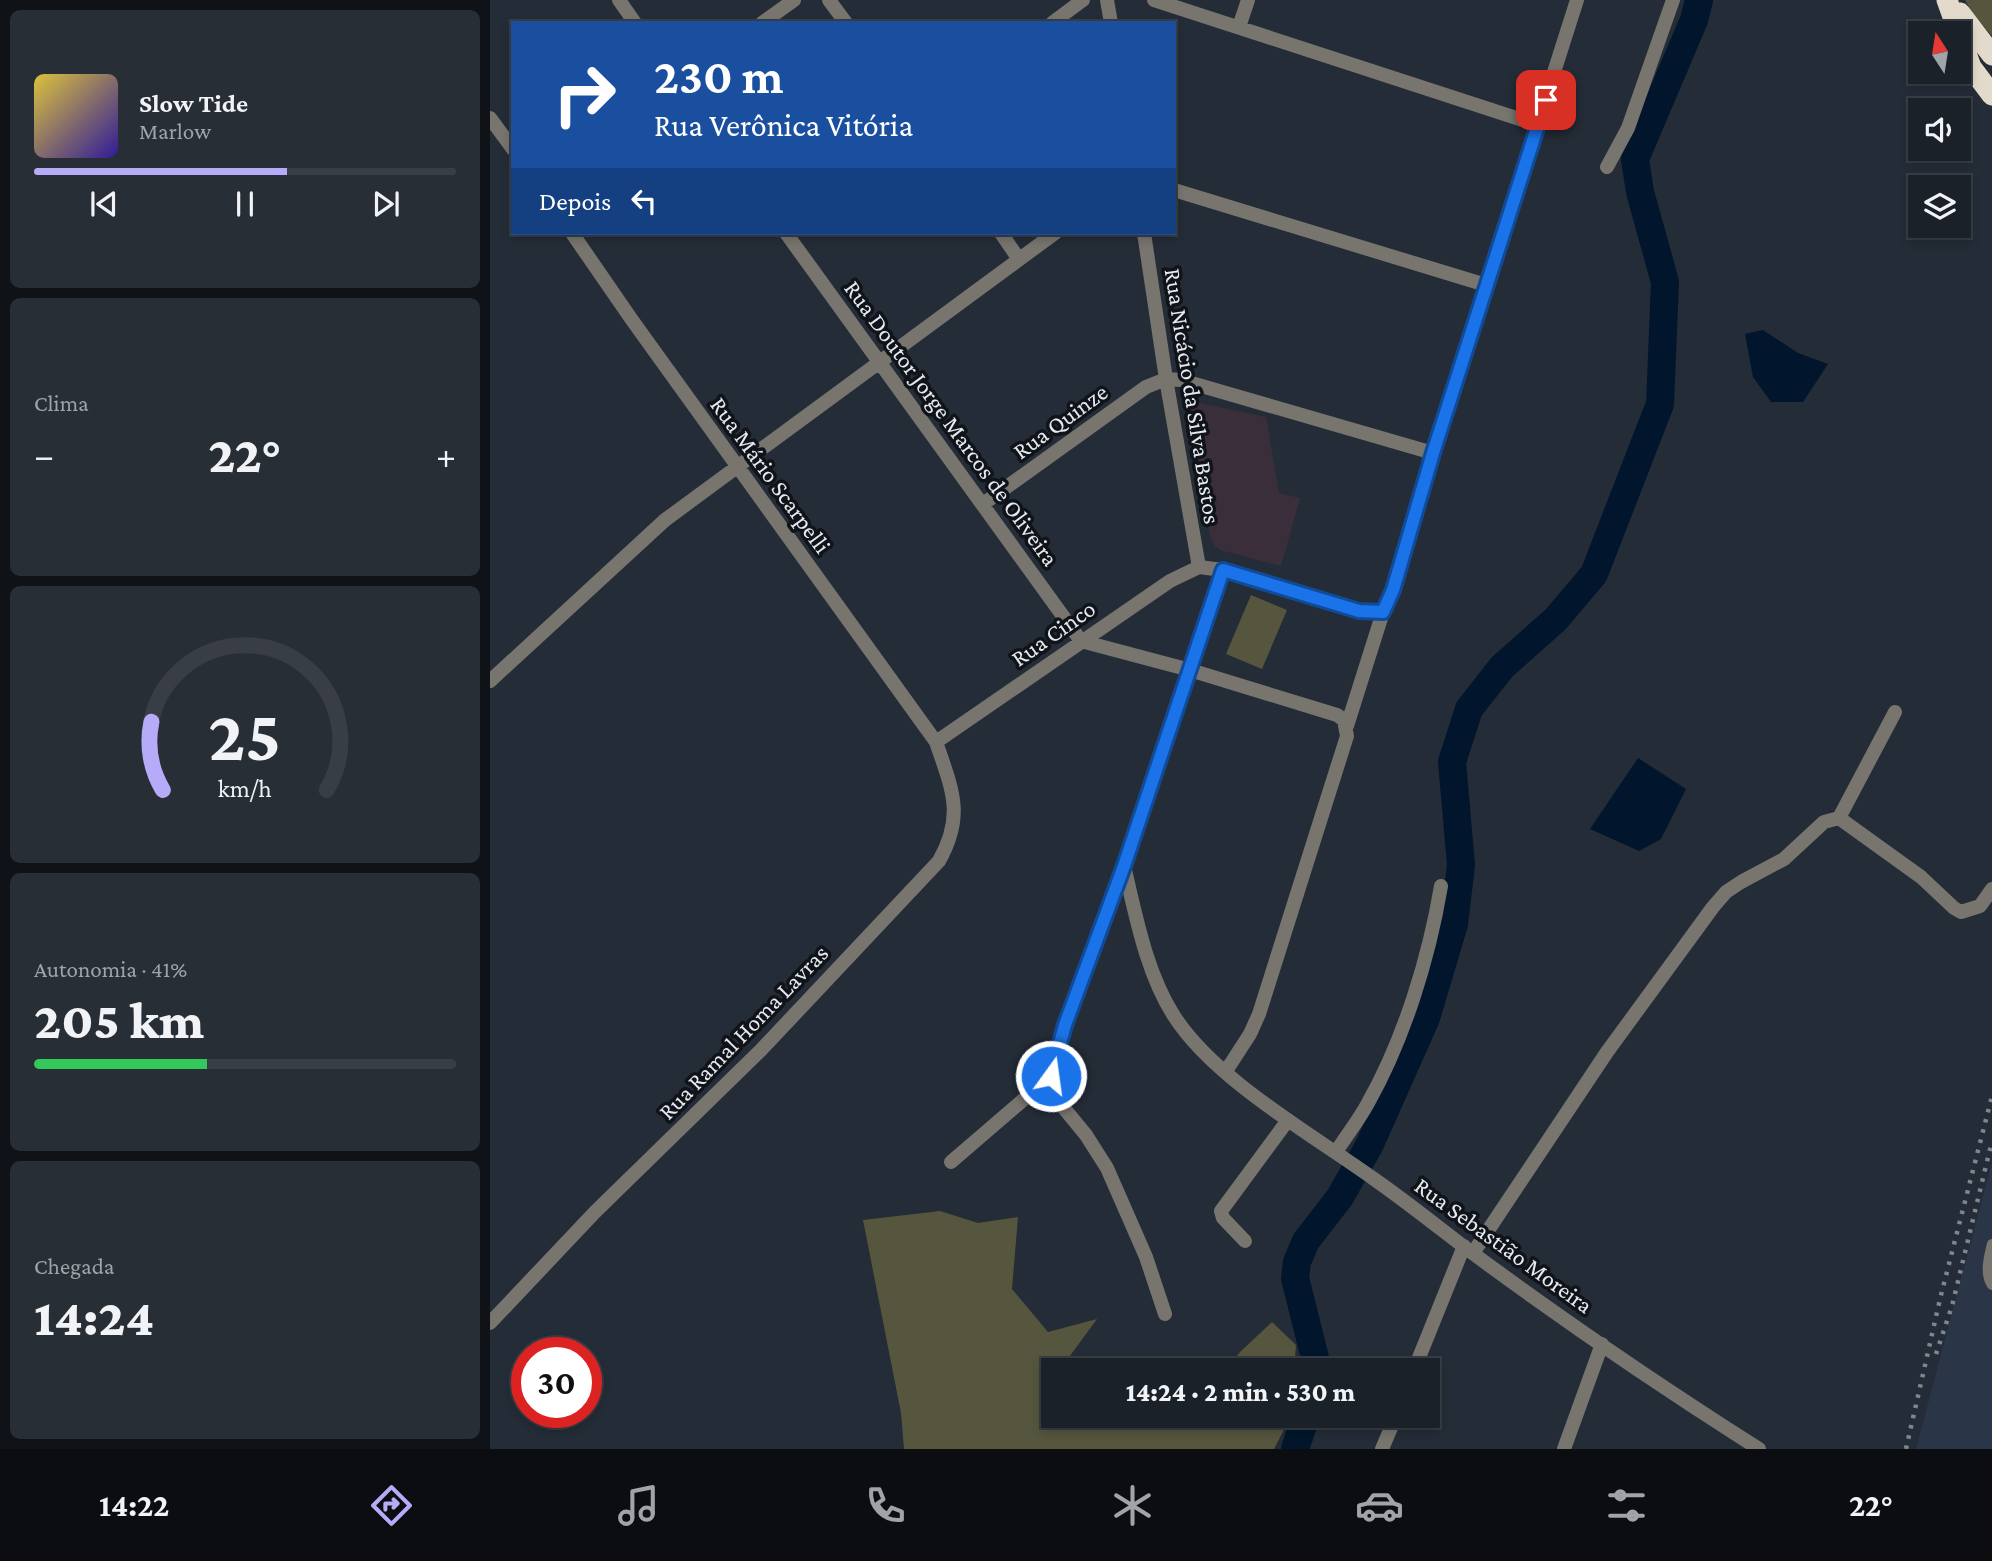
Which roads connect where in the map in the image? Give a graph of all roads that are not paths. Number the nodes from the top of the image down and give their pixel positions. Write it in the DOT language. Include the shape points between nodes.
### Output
graph roads {
  1 [pos="618,0"];
  2 [pos="794,0"];
  3 [pos="829,0"];
  4 [pos="1083,0"];
  5 [pos="1107,0"];
  6 [pos="1154,0"];
  7 [pos="1248,0"];
  8 [pos="1577,0"];
  9 [pos="1673,0"];
  10 [pos="1949,0"];
  11 [pos="634,21"];
  12 [pos="765,21"];
  13 [pos="845,21"];
  14 [pos="1055,21"];
  15 [pos="1111,21"];
  16 [pos="1239,27"];
  17 [pos="1992,55"];
  18 [pos="1992,95"];
  19 [pos="490,118"];
  20 [pos="1538,125"];
  21 [pos="511,146"];
  22 [pos="1607,167"];
  23 [pos="1176,191"];
  24 [pos="573,235"];
  25 [pos="787,235"];
  26 [pos="1001,235"];
  27 [pos="1052,235"];
  28 [pos="1144,235"];
  29 [pos="1018,258"];
  30 [pos="1486,285"];
  31 [pos="880,363"];
  32 [pos="1166,379"];
  33 [pos="1433,453"];
  34 [pos="737,466"];
  35 [pos="983,504"];
  36 [pos="1199,567"];
  37 [pos="1223,570"];
  38 [pos="1383,612"];
  39 [pos="1081,641"];
  40 [pos="1190,670"];
  41 [pos="490,681"];
  42 [pos="1895,712"];
  43 [pos="1342,721"];
  44 [pos="936,742"];
  45 [pos="1839,818"];
  46 [pos="1124,866"];
  47 [pos="1441,886"];
  48 [pos="1992,889"];
  49 [pos="1226,1071"];
  50 [pos="1051,1076"];
  51 [pos="1288,1120"];
  52 [pos="1336,1152"];
  53 [pos="951,1162"];
  54 [pos="1245,1241"];
  55 [pos="1992,1244"];
  56 [pos="1468,1249"];
  57 [pos="1992,1285"];
  58 [pos="1165,1314"];
  59 [pos="490,1323"];
  60 [pos="1602,1344"];
  61 [pos="1419,1358"];
  62 [pos="1391,1428"];
  63 [pos="1751,1447"];
  64 [pos="1382,1449"];
  65 [pos="1564,1449"];
  1 -- 11 [label="street"];
  2 -- 12 [label="street"];
  3 -- 13 [label="street"];
  4 -- 14 [label="street"];
  5 -- 15 [label="street"];
  6 -- 16 [label="street"];
  7 -- 16 [label="street"];
  8 -- 20 [label="street"];
  9 -- 22 [label="street" via="1628,128"];
  10 -- 17 [label="highway"];
  10 -- 18 [label="highway" via="1970,67"];
  16 -- 20 [label="street"];
  19 -- 21 [label="street"];
  20 -- 30 [label="street"];
  23 -- 30 [label="street"];
  24 -- 34 [label="street, Rua Mário Scarpelli"];
  25 -- 31 [label="street, Rua Doutor Jorge Marcos de Oliveira"];
  26 -- 29 [label="street"];
  27 -- 29 [label="street"];
  28 -- 32 [label="street, Rua Nicácio da Silva Bastos"];
  29 -- 31 [label="street"];
  30 -- 33 [label="street"];
  31 -- 34 [label="street"];
  31 -- 35 [label="street, Rua Doutor Jorge Marcos de Oliveira"];
  32 -- 33 [label="street"];
  32 -- 35 [label="street, Rua Quinze" via="1146,387"];
  32 -- 36 [label="street, Rua Nicácio da Silva Bastos"];
  33 -- 38 [label="street"];
  34 -- 41 [label="street" via="665,520"];
  34 -- 44 [label="street, Rua Mário Scarpelli"];
  35 -- 39 [label="street, Rua Doutor Jorge Marcos de Oliveira"];
  36 -- 37 [label="street"];
  36 -- 39 [label="street, Rua Cinco" via="1170,580"];
  37 -- 38 [label="street" via="1359,611"];
  37 -- 40 [label="street"];
  38 -- 43 [label="street"];
  39 -- 40 [label="street"];
  39 -- 44 [label="street, Rua Cinco"];
  40 -- 43 [label="street"];
  40 -- 46 [label="street"];
  42 -- 45 [label="street"];
  43 -- 49 [label="street" via="1347,736 1259,1014"];
  44 -- 59 [label="street, Rua Ramal Homa Lavras" via="955,815 950,842 939,861 761,1050 595,1212"];
  45 -- 48 [label="street" via="1961,912 1980,906"];
  45 -- 56 [label="street" via="1824,822 1784,859 1726,892 1713,907"];
  46 -- 49 [label="street, Rua Sebastião Moreira" via="1138,927 1174,1016"];
  46 -- 50 [label="street" via="1065,1025"];
  47 -- 52 [label="street" via="1428,949 1401,1029 1368,1104"];
  49 -- 51 [label="street, Rua Sebastião Moreira"];
  50 -- 53 [label="street"];
  50 -- 58 [label="street" via="1063,1107 1107,1168"];
  51 -- 52 [label="street, Rua Sebastião Moreira"];
  51 -- 54 [label="street" via="1221,1211"];
  52 -- 56 [label="street, Rua Sebastião Moreira"];
  55 -- 57 [label="lane" via="1988,1269"];
  56 -- 60 [label="street, Rua Sebastião Moreira"];
  56 -- 61 [label="street"];
  60 -- 63 [label="street, Rua Sebastião Moreira"];
  60 -- 65 [label="street"];
  62 -- 64 [label="street"];
}
